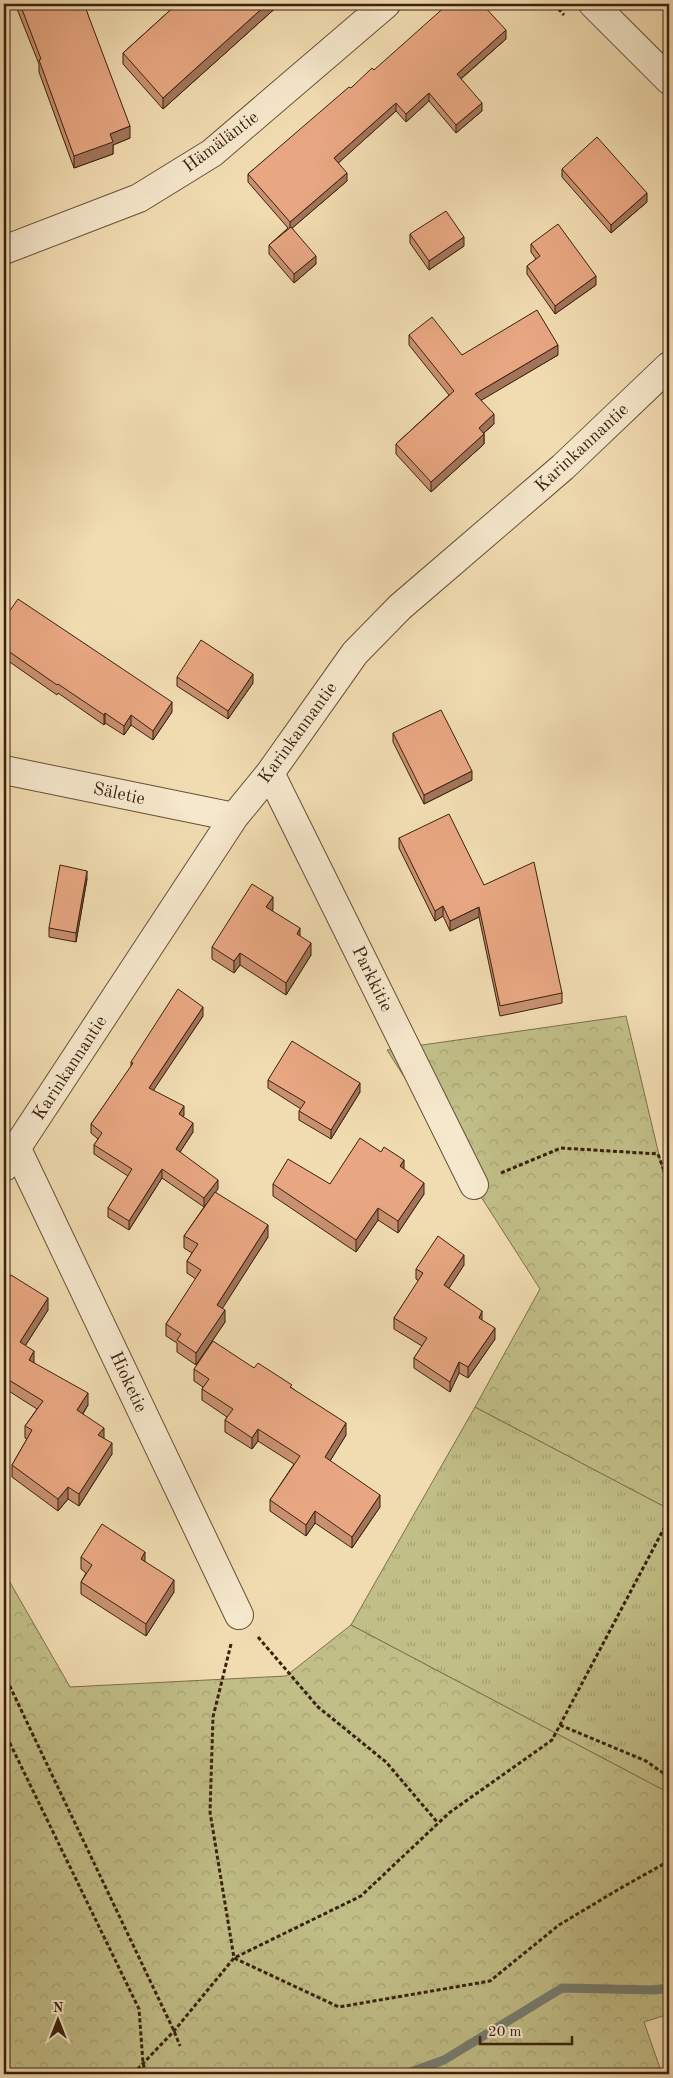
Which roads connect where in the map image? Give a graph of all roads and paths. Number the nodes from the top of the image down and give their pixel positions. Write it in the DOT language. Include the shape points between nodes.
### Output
graph roads {
  1 [pos="386,4"];
  2 [pos="593,4"];
  3 [pos="669,80"];
  4 [pos="4,250"];
  5 [pos="669,366"];
  6 [pos="4,770"];
  7 [pos="270,773"];
  8 [pos="234,817"];
  9 [pos="11,1158"];
  10 [pos="669,1184"];
  11 [pos="474,1185"];
  12 [pos="669,1519"];
  13 [pos="238,1615"];
  14 [pos="4,1674"];
  15 [pos="560,1724"];
  16 [pos="4,1731"];
  17 [pos="669,1777"];
  18 [pos="438,1823"];
  19 [pos="669,1861"];
  20 [pos="234,1958"];
  21 [pos="174,2031"];
  22 [pos="180,2046"];
  23 [pos="143,2063"];
  24 [pos="133,2074"];
  25 [pos="146,2074"];
  1 -- 4 [label="street, Hämäläntie" via="212,153 139,198"];
  2 -- 3 [label="street"];
  5 -- 7 [label="street, Karinkannantie" via="562,467 400,607 355,653"];
  6 -- 8 [label="street, Säletie"];
  7 -- 8 [label="street, Karinkannantie"];
  7 -- 11 [label="street, Parkkitie"];
  8 -- 9 [label="street, Karinkannantie"];
  9 -- 13 [label="street, Hioketie"];
  10 -- 11 [label="path" via="658,1154 560,1148"];
  12 -- 15 [label="path"];
  13 -- 18 [label="path" via="318,1707 386,1762"];
  13 -- 20 [label="path" via="213,1717 210,1812"];
  14 -- 21 [label="path"];
  15 -- 17 [label="path" via="646,1761"];
  15 -- 18 [label="path" via="552,1740"];
  16 -- 23 [label="path" via="139,2009"];
  18 -- 20 [label="path" via="361,1896"];
  19 -- 20 [label="path" via="560,1925 490,1981 339,2007"];
  20 -- 21 [label="path"];
  21 -- 22 [label="path"];
  21 -- 23 [label="path"];
  23 -- 24 [label="path"];
  23 -- 25 [label="path"];
}
